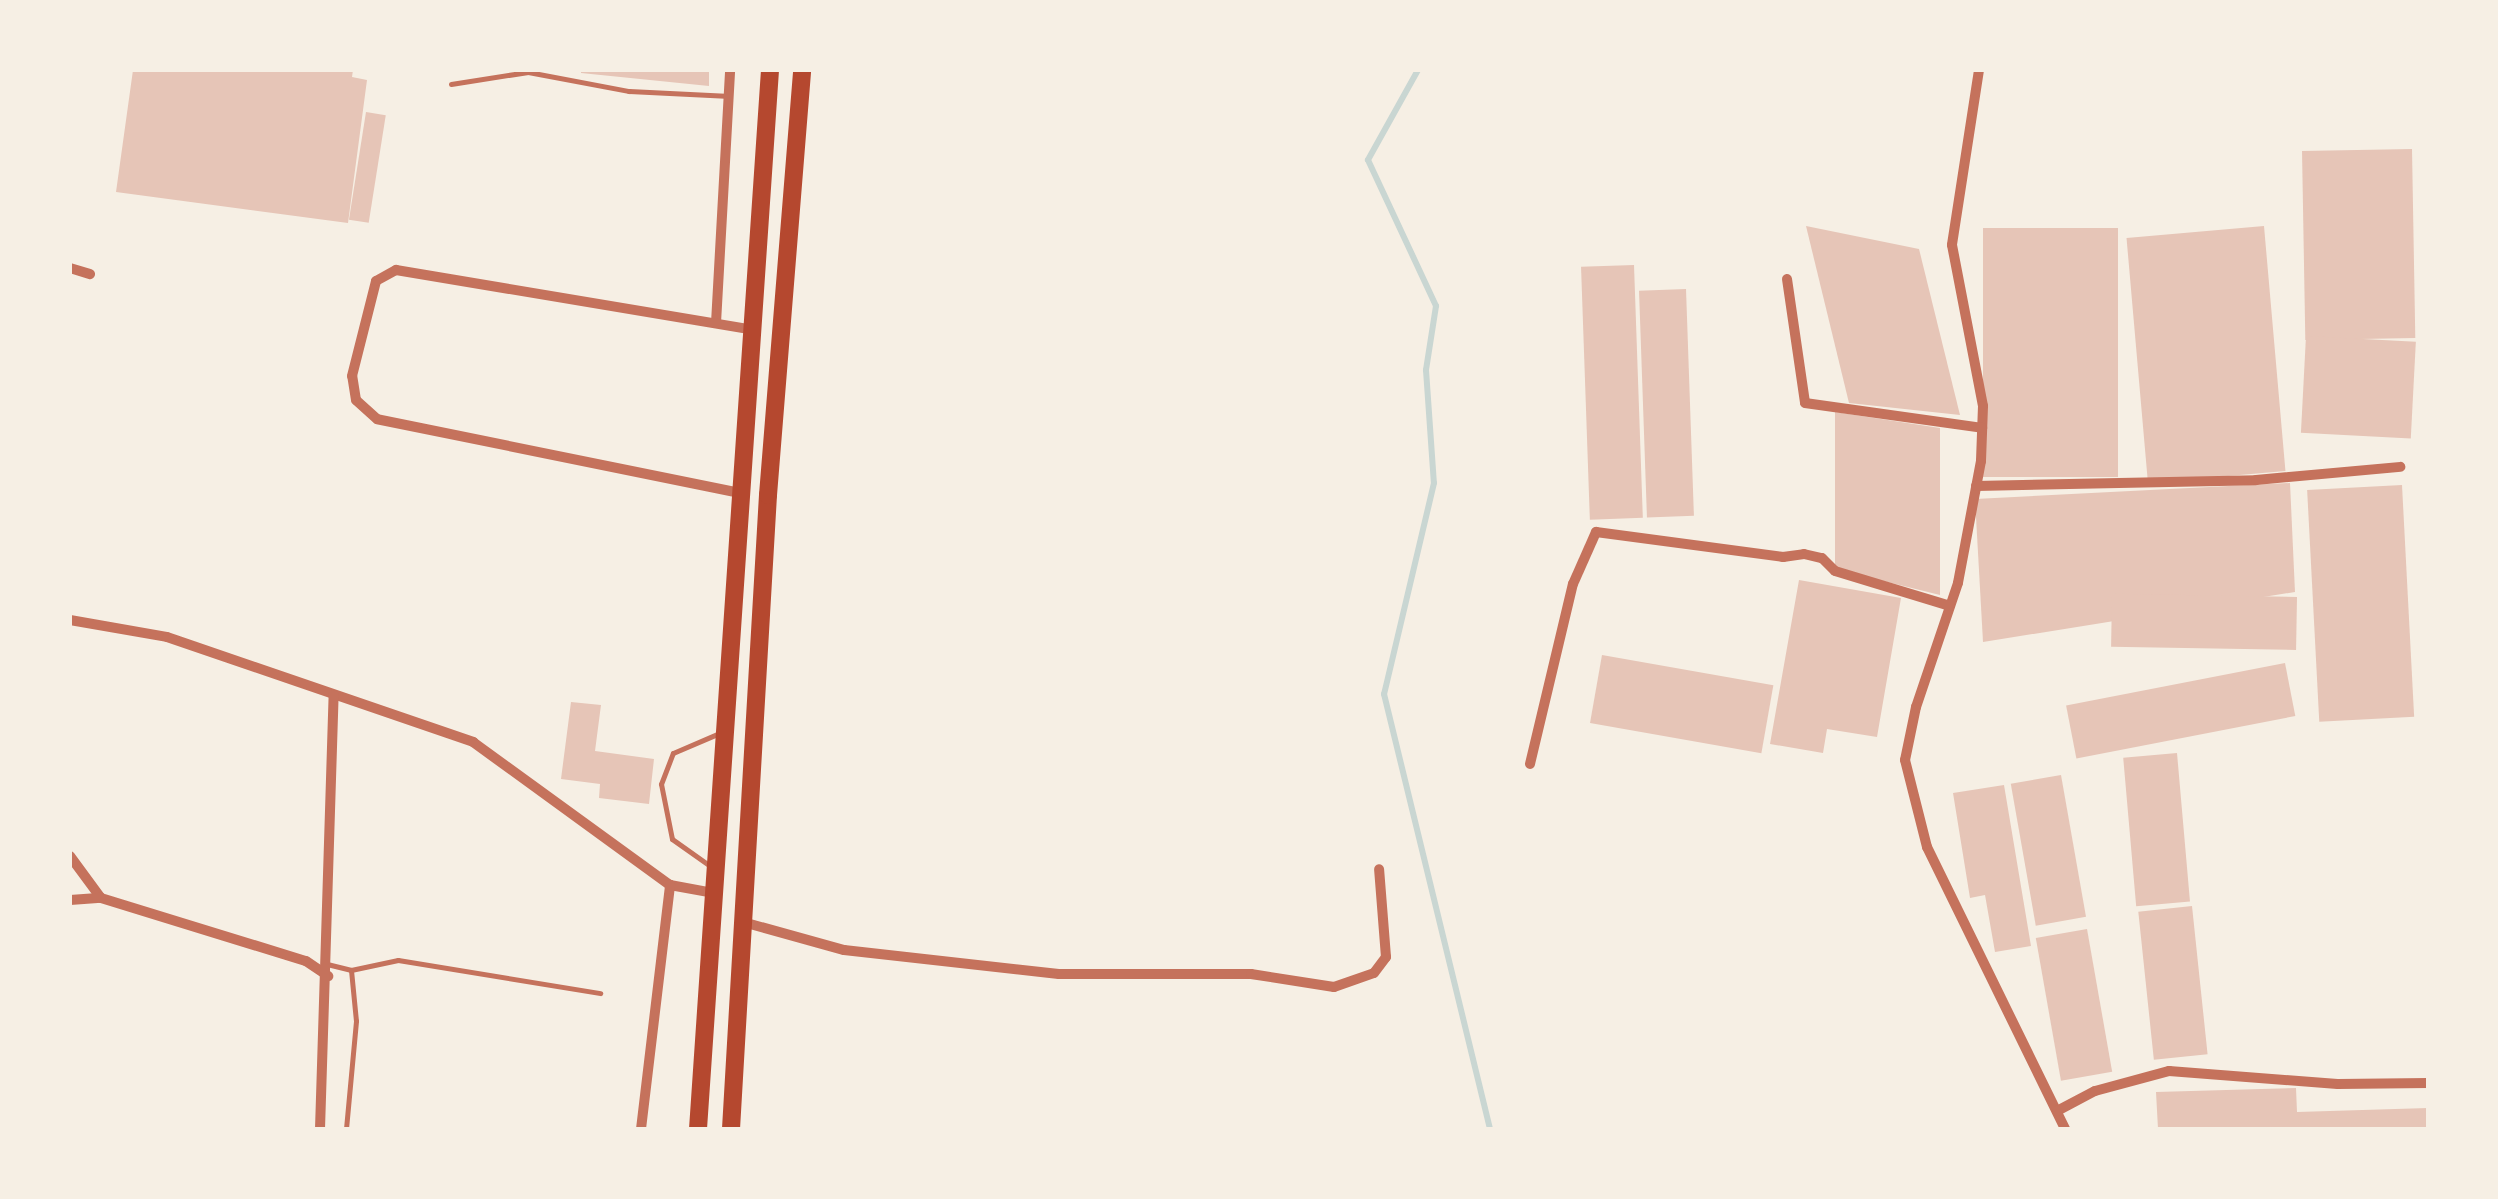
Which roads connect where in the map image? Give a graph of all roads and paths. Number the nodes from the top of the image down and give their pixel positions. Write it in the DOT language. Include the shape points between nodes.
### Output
graph roads {
  1 [pos="730,70"];
  2 [pos="770,70"];
  3 [pos="802,70"];
  4 [pos="1979,70"];
  5 [pos="450,84"];
  6 [pos="730,96"];
  7 [pos="70,268"];
  8 [pos="90,274"];
  9 [pos="1787,279"];
  10 [pos="716,323"];
  11 [pos="755,330"];
  12 [pos="1982,428"];
  13 [pos="2400,467"];
  14 [pos="1976,486"];
  15 [pos="740,492"];
  16 [pos="1950,606"];
  17 [pos="70,620"];
  18 [pos="334,696"];
  19 [pos="724,731"];
  20 [pos="1530,764"];
  21 [pos="70,856"];
  22 [pos="1379,869"];
  23 [pos="716,870"];
  24 [pos="670,884"];
  25 [pos="714,893"];
  26 [pos="101,898"];
  27 [pos="70,900"];
  28 [pos="743,922"];
  29 [pos="328,970"];
  30 [pos="351,970"];
  31 [pos="600,994"];
  32 [pos="2428,1083"];
  33 [pos="2057,1111"];
  34 [pos="320,1129"];
  35 [pos="346,1129"];
  36 [pos="641,1129"];
  37 [pos="698,1129"];
  38 [pos="732,1129"];
  39 [pos="2065,1129"];
  1 -- 6 [label="street"];
  2 -- 11 [label="main road"];
  3 -- 28 [label="main road"];
  4 -- 12 [label="street" via="1952,245"];
  5 -- 6 [label="lane" via="528,72 630,91"];
  6 -- 10 [label="street"];
  7 -- 8 [label="street"];
  9 -- 12 [label="street" via="1805,403"];
  10 -- 11 [label="street"];
  10 -- 15 [label="street" via="396,270 376,281 352,376 356,400 377,418"];
  11 -- 15 [label="main road"];
  12 -- 14 [label="street"];
  13 -- 14 [label="street" via="2256,480"];
  14 -- 16 [label="street"];
  15 -- 19 [label="main road"];
  16 -- 20 [label="street" via="1834,571 1822,558 1804,554 1784,557 1596,532 1573,584"];
  16 -- 33 [label="street" via="1912,724 1906,760 1913,797 1927,847"];
  17 -- 18 [label="street" via="167,637"];
  18 -- 24 [label="street" via="473,742"];
  18 -- 29 [label="street"];
  19 -- 23 [label="main road"];
  19 -- 23 [label="lane" via="673,753 661,784 672,838"];
  21 -- 26 [label="street"];
  22 -- 28 [label="street" via="1386,956 1374,972 1334,987 1251,974 1059,974 844,950"];
  23 -- 25 [label="main road"];
  24 -- 25 [label="street"];
  24 -- 36 [label="street"];
  25 -- 37 [label="main road"];
  26 -- 27 [label="street"];
  26 -- 29 [label="street"];
  28 -- 38 [label="main road"];
  29 -- 30 [label="lane"];
  29 -- 34 [label="street"];
  30 -- 31 [label="lane" via="398,960"];
  30 -- 35 [label="lane" via="356,1021"];
  32 -- 33 [label="street" via="2338,1084 2169,1070 2095,1091"];
  33 -- 39 [label="street"];
}
